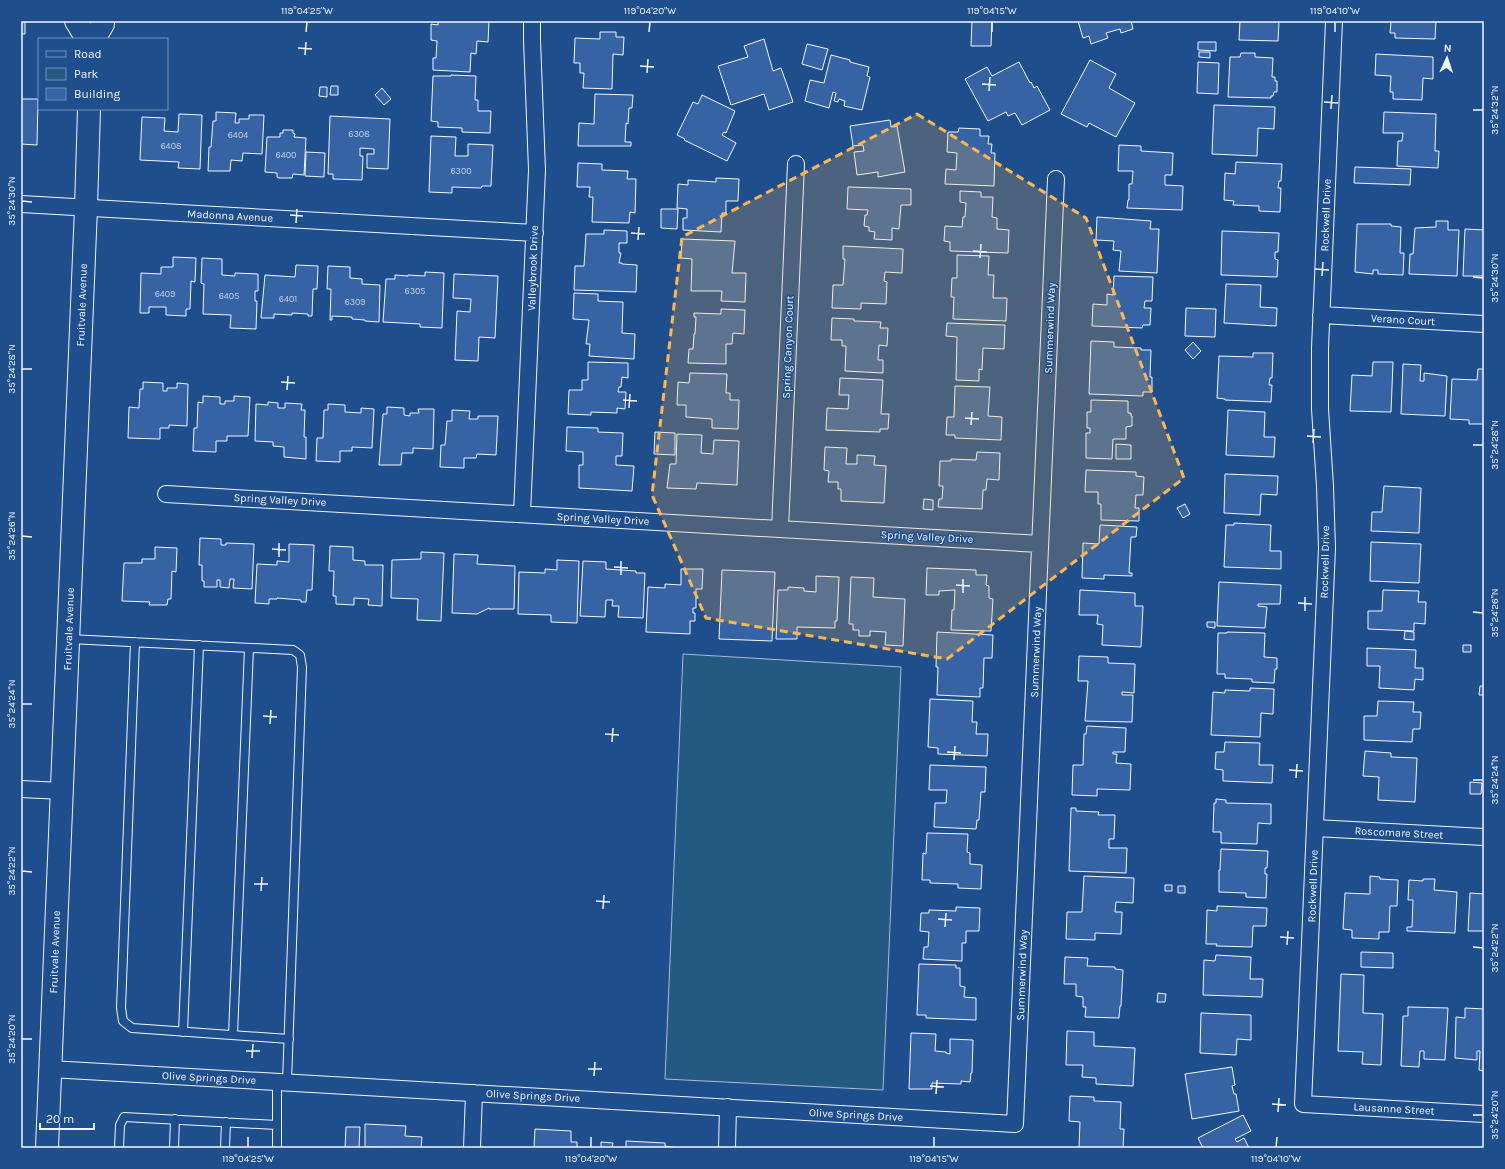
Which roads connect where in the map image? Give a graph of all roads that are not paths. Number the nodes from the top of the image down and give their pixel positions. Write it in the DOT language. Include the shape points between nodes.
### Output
graph roads {
  1 [pos="76,21"];
  2 [pos="103,21"];
  3 [pos="532,21"];
  4 [pos="1334,21"];
  5 [pos="86,38"];
  6 [pos="95,38"];
  7 [pos="89,110"];
  8 [pos="796,164"];
  9 [pos="1056,179"];
  10 [pos="21,204"];
  11 [pos="86,208"];
  12 [pos="535,233"];
  13 [pos="1321,315"];
  14 [pos="1484,324"];
  15 [pos="166,494"];
  16 [pos="522,514"];
  17 [pos="780,529"];
  18 [pos="1040,544"];
  19 [pos="68,639"];
  20 [pos="135,642"];
  21 [pos="199,645"];
  22 [pos="249,648"];
  23 [pos="21,789"];
  24 [pos="62,791"];
  25 [pos="1315,828"];
  26 [pos="1484,837"];
  27 [pos="183,1032"];
  28 [pos="233,1035"];
  29 [pos="289,1039"];
  30 [pos="50,1069"];
  31 [pos="282,1082"];
  32 [pos="474,1093"];
  33 [pos="1303,1104"];
  34 [pos="728,1108"];
  35 [pos="1484,1114"];
  36 [pos="175,1119"];
  37 [pos="226,1122"];
  38 [pos="1015,1124"];
  39 [pos="277,1125"];
  40 [pos="47,1148"];
  41 [pos="118,1148"];
  42 [pos="174,1148"];
  43 [pos="225,1148"];
  44 [pos="277,1148"];
  45 [pos="472,1148"];
  46 [pos="727,1148"];
  1 -- 5 [label="main road"];
  2 -- 6 [label="main road"];
  3 -- 12 [label="street, Valleybrook Drive" via="537,170"];
  4 -- 13 [label="street, Rockwell Drive"];
  7 -- 11 [label="main road, Fruitvale Avenue"];
  8 -- 17 [label="street, Spring Canyon Court"];
  9 -- 18 [label="street, Summerwind Way"];
  10 -- 11 [label="street, Madonna Avenue"];
  11 -- 12 [label="street, Madonna Avenue"];
  11 -- 19 [label="main road, Fruitvale Avenue"];
  12 -- 16 [label="street, Valleybrook Drive"];
  13 -- 14 [label="street, Verano Court"];
  13 -- 25 [label="street, Rockwell Drive" via="1320,409 1327,548"];
  15 -- 16 [label="street, Spring Valley Drive"];
  16 -- 17 [label="street, Spring Valley Drive"];
  17 -- 18 [label="street, Spring Valley Drive"];
  18 -- 38 [label="street, Summerwind Way"];
  19 -- 20 [label="lane"];
  19 -- 24 [label="main road, Fruitvale Avenue"];
  20 -- 21 [label="lane"];
  20 -- 27 [label="lane" via="121,1008 123,1021 132,1028"];
  21 -- 22 [label="lane"];
  21 -- 27 [label="lane"];
  22 -- 28 [label="lane"];
  22 -- 29 [label="lane" via="293,650 300,655 302,667"];
  23 -- 24 [label="street"];
  24 -- 30 [label="main road, Fruitvale Avenue"];
  25 -- 26 [label="street, Roscomare Street"];
  25 -- 33 [label="street, Rockwell Drive"];
  27 -- 28 [label="lane"];
  28 -- 29 [label="lane"];
  29 -- 31 [label="lane"];
  30 -- 31 [label="street, Olive Springs Drive"];
  30 -- 40 [label="main road, Fruitvale Avenue"];
  31 -- 32 [label="street, Olive Springs Drive"];
  31 -- 39 [label="lane"];
  32 -- 34 [label="street, Olive Springs Drive"];
  32 -- 45 [label="street"];
  33 -- 35 [label="street, Lausanne Street"];
  34 -- 38 [label="street, Olive Springs Drive"];
  34 -- 46 [label="street"];
  36 -- 37 [label="lane"];
  36 -- 41 [label="lane" via="124,1117 120,1125"];
  36 -- 42 [label="lane"];
  37 -- 39 [label="lane"];
  37 -- 43 [label="lane"];
  39 -- 44 [label="lane"];
}
